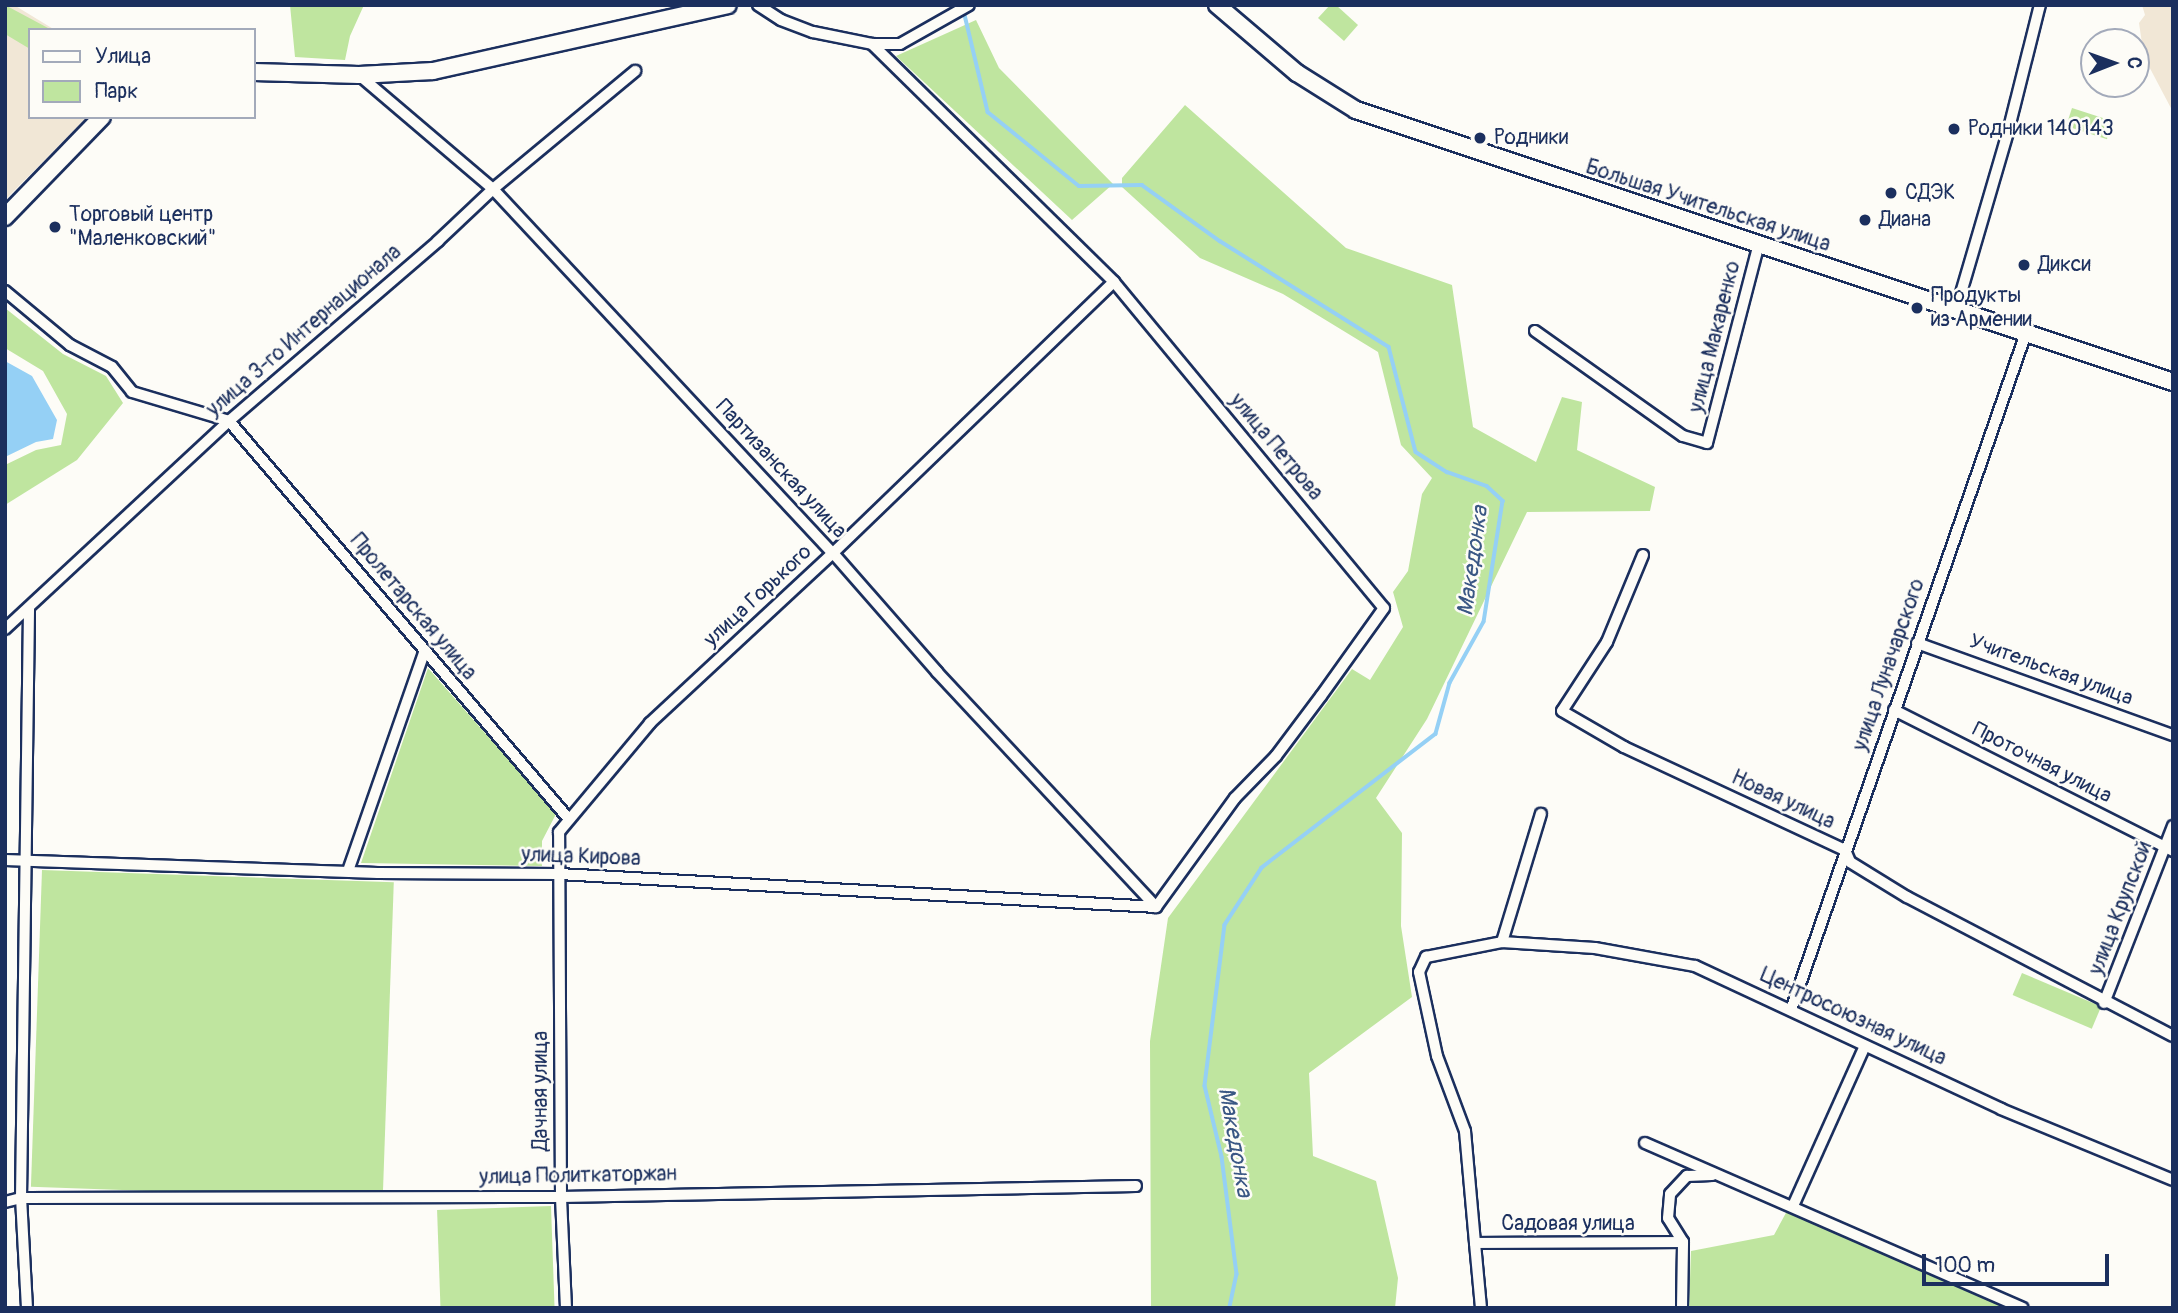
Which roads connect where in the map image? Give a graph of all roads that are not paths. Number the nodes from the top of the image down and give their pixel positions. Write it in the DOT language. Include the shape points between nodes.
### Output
graph roads {
  1 [pos="728,5"];
  2 [pos="758,5"];
  3 [pos="969,5"];
  4 [pos="1217,5"];
  5 [pos="2040,5"];
  6 [pos="872,44"];
  7 [pos="635,71"];
  8 [pos="256,72"];
  9 [pos="359,75"];
  10 [pos="100,119"];
  11 [pos="493,189"];
  12 [pos="5,217"];
  13 [pos="1759,244"];
  14 [pos="1114,282"];
  15 [pos="5,291"];
  16 [pos="1956,310"];
  17 [pos="1535,331"];
  18 [pos="2026,333"];
  19 [pos="2173,382"];
  20 [pos="229,421"];
  21 [pos="833,553"];
  22 [pos="1643,555"];
  23 [pos="29,608"];
  24 [pos="5,629"];
  25 [pos="1917,643"];
  26 [pos="425,650"];
  27 [pos="1894,710"];
  28 [pos="2173,735"];
  29 [pos="1541,814"];
  30 [pos="568,818"];
  31 [pos="2169,840"];
  32 [pos="1845,850"];
  33 [pos="26,859"];
  34 [pos="5,860"];
  35 [pos="348,871"];
  36 [pos="559,874"];
  37 [pos="1156,907"];
  38 [pos="1502,942"];
  39 [pos="2104,1003"];
  40 [pos="1791,1010"];
  41 [pos="2173,1035"];
  42 [pos="1865,1046"];
  43 [pos="1645,1143"];
  44 [pos="1714,1175"];
  45 [pos="2173,1180"];
  46 [pos="1136,1186"];
  47 [pos="561,1196"];
  48 [pos="21,1198"];
  49 [pos="5,1202"];
  50 [pos="1793,1206"];
  51 [pos="1683,1242"];
  52 [pos="1475,1243"];
  53 [pos="27,1308"];
  54 [pos="566,1308"];
  55 [pos="1481,1308"];
  56 [pos="1682,1308"];
  57 [pos="2022,1308"];
  1 -- 9 [label="main road" via="433,71"];
  2 -- 6 [label="street" via="813,32"];
  3 -- 6 [label="street" via="900,44"];
  4 -- 13 [label="main road, Большая Учительская улица" via="1297,73 1356,110"];
  5 -- 16 [label="street"];
  6 -- 14 [label="street, улица Петрова"];
  7 -- 11 [label="street, улица 3-го Интернационала"];
  8 -- 9 [label="main road"];
  9 -- 11 [label="street, Партизанская улица"];
  10 -- 12 [label="main road"];
  11 -- 20 [label="street, улица 3-го Интернационала"];
  11 -- 21 [label="street, Партизанская улица"];
  13 -- 16 [label="main road, Большая Учительская улица"];
  13 -- 17 [label="street, улица Макаренко" via="1707,443 1683,436"];
  14 -- 21 [label="street, улица Горького"];
  14 -- 37 [label="street, улица Петрова" via="1384,607 1314,706 1276,756 1235,798"];
  15 -- 20 [label="street" via="70,345 112,367 132,392"];
  16 -- 18 [label="main road, Большая Учительская улица"];
  18 -- 19 [label="main road, Большая Учительская улица"];
  18 -- 25 [label="street, улица Луначарского"];
  20 -- 23 [label="street, улица 3-го Интернационала"];
  20 -- 26 [label="street, Пролетарская улица"];
  21 -- 30 [label="street, улица Горького" via="650,723"];
  21 -- 37 [label="street, Партизанская улица"];
  22 -- 32 [label="street, Новая улица" via="1607,642 1563,711 1624,747"];
  23 -- 24 [label="street, улица 3-го Интернационала"];
  23 -- 33 [label="street"];
  25 -- 27 [label="street, улица Луначарского"];
  25 -- 28 [label="street, Учительская улица"];
  26 -- 30 [label="street, Пролетарская улица"];
  26 -- 35 [label="street"];
  27 -- 31 [label="street, Проточная улица"];
  27 -- 32 [label="street, улица Луначарского"];
  29 -- 38 [label="street"];
  30 -- 36 [label="street, улица Горького" via="559,832"];
  31 -- 39 [label="street, улица Крупской"];
  32 -- 39 [label="street, Новая улица" via="1850,862 1907,897"];
  32 -- 40 [label="street, улица Луначарского"];
  33 -- 34 [label="street, улица Кирова"];
  33 -- 35 [label="street, улица Кирова"];
  33 -- 48 [label="street"];
  35 -- 36 [label="street, улица Кирова"];
  36 -- 37 [label="street, улица Кирова"];
  36 -- 47 [label="street, Дачная улица"];
  38 -- 40 [label="street, Центросоюзная улица" via="1595,948 1695,966"];
  38 -- 52 [label="street, Центросоюзная улица" via="1426,957 1419,972 1437,1056 1465,1131"];
  39 -- 41 [label="street, Новая улица"];
  40 -- 42 [label="street, Центросоюзная улица"];
  42 -- 45 [label="street, Центросоюзная улица" via="2001,1109"];
  42 -- 50 [label="street"];
  43 -- 44 [label="street"];
  44 -- 50 [label="street"];
  44 -- 51 [label="street" via="1686,1176 1670,1194 1668,1218"];
  46 -- 47 [label="street, улица Политкаторжан"];
  47 -- 48 [label="street, улица Политкаторжан"];
  47 -- 54 [label="street, Дачная улица"];
  48 -- 49 [label="street, улица Политкаторжан"];
  48 -- 53 [label="street"];
  50 -- 57 [label="street"];
  51 -- 52 [label="street, Садовая улица"];
  51 -- 56 [label="street"];
  52 -- 55 [label="street, Садовая улица"];
}
